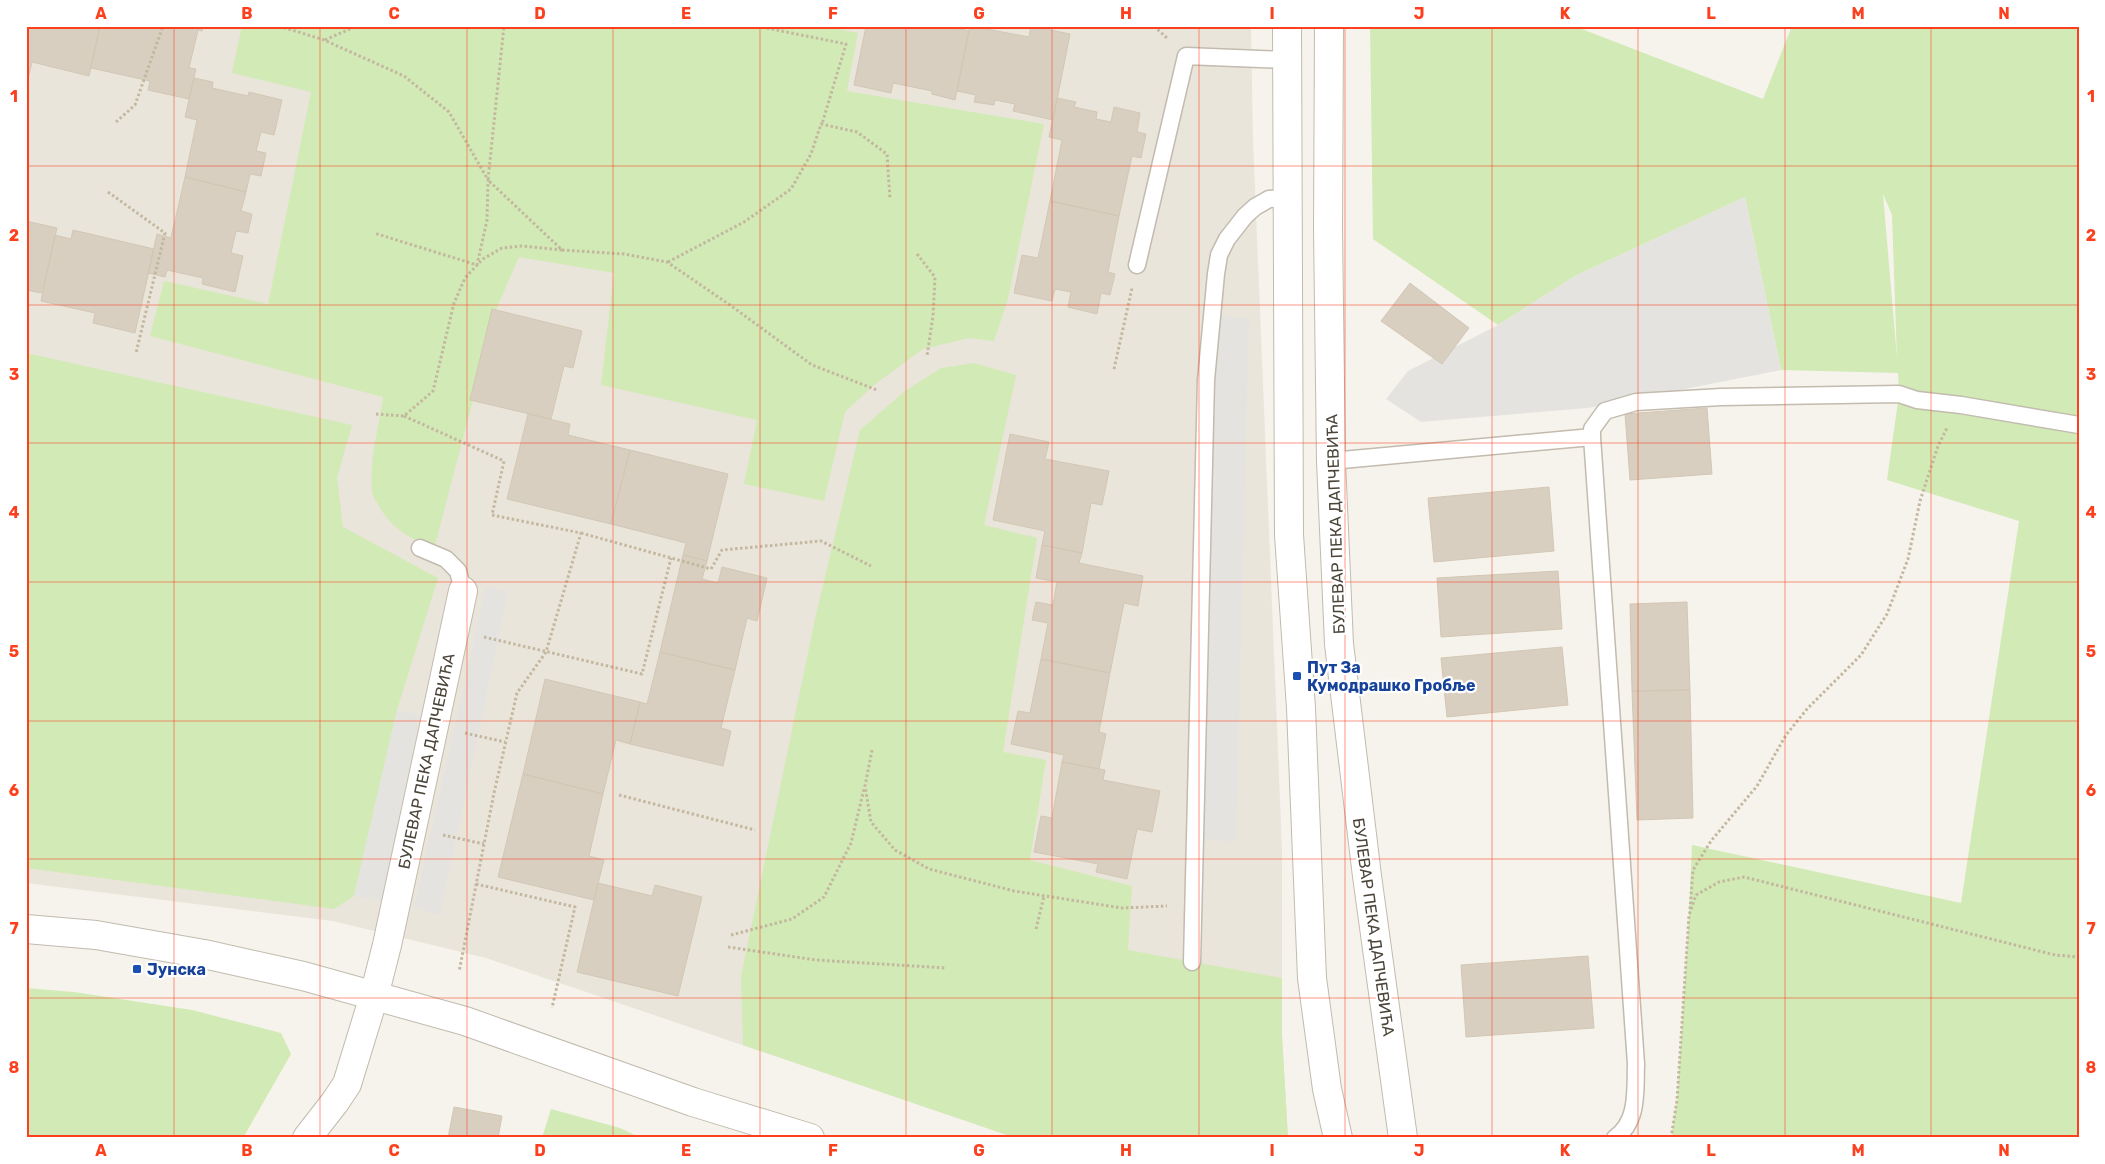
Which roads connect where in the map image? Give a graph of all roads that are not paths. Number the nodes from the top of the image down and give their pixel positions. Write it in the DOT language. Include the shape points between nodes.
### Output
graph roads {
  1 [pos="1287,26"];
  2 [pos="1329,26"];
  3 [pos="1287,60"];
  4 [pos="1288,198"];
  5 [pos="1137,265"];
  6 [pos="2079,426"];
  7 [pos="1592,438"];
  8 [pos="1331,461"];
  9 [pos="420,548"];
  10 [pos="463,591"];
  11 [pos="26,929"];
  12 [pos="1192,962"];
  13 [pos="374,996"];
  14 [pos="1327,1089"];
  15 [pos="692,1102"];
  16 [pos="307,1138"];
  17 [pos="755,1138"];
  18 [pos="810,1138"];
  19 [pos="1320,1138"];
  20 [pos="1338,1138"];
  21 [pos="1403,1138"];
  22 [pos="1615,1138"];
  1 -- 3 [label="street"];
  2 -- 8 [label="street, БУЛЕВАР ПЕКА ДАПЧЕВИЋА"];
  3 -- 4 [label="street"];
  3 -- 5 [label="lane" via="1186,56"];
  4 -- 12 [label="lane" via="1269,199 1245,216 1227,239 1219,255 1216,274 1206,380"];
  4 -- 14 [label="street" via="1289,535 1301,708 1312,978"];
  6 -- 7 [label="lane" via="1918,400 1899,394 1721,397 1636,402 1605,411 1592,429"];
  7 -- 8 [label="lane"];
  7 -- 22 [label="lane" via="1636,1064 1635,1109 1623,1132"];
  8 -- 21 [label="street, БУЛЕВАР ПЕКА ДАПЧЕВИЋА" via="1339,644 1366,876"];
  9 -- 10 [label="lane, БУЛЕВАР ПЕКА ДАПЧЕВИЋА" via="446,559 458,571"];
  10 -- 13 [label="street, БУЛЕВАР ПЕКА ДАПЧЕВИЋА"];
  11 -- 13 [label="street" via="96,935 204,954"];
  13 -- 15 [label="street" via="465,1021"];
  13 -- 16 [label="street" via="346,1084"];
  14 -- 19 [label="street"];
  14 -- 20 [label="street"];
  15 -- 17 [label="street"];
  15 -- 18 [label="street"];
}
